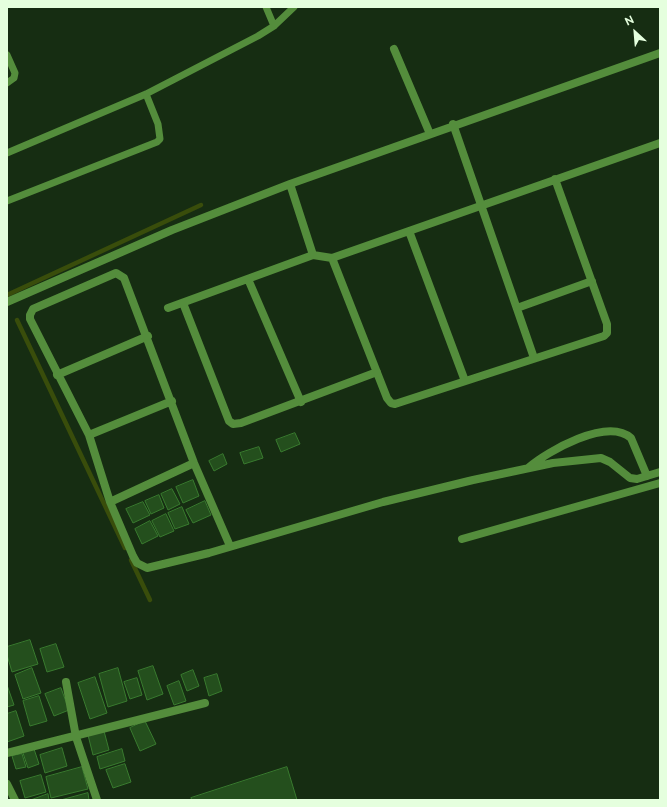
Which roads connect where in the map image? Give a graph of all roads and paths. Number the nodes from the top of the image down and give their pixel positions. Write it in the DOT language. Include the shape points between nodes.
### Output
graph roads {
  1 [pos="266,7"];
  2 [pos="294,7"];
  3 [pos="274,26"];
  4 [pos="394,49"];
  5 [pos="660,53"];
  6 [pos="7,55"];
  7 [pos="7,83"];
  8 [pos="146,94"];
  9 [pos="453,124"];
  10 [pos="430,134"];
  11 [pos="660,143"];
  12 [pos="7,153"];
  13 [pos="554,179"];
  14 [pos="290,184"];
  15 [pos="7,201"];
  16 [pos="482,205"];
  17 [pos="409,231"];
  18 [pos="313,255"];
  19 [pos="332,258"];
  20 [pos="248,279"];
  21 [pos="592,281"];
  22 [pos="7,302"];
  23 [pos="183,303"];
  24 [pos="168,308"];
  25 [pos="517,308"];
  26 [pos="148,336"];
  27 [pos="534,358"];
  28 [pos="377,372"];
  29 [pos="57,375"];
  30 [pos="465,381"];
  31 [pos="172,401"];
  32 [pos="301,402"];
  33 [pos="89,435"];
  34 [pos="194,463"];
  35 [pos="528,468"];
  36 [pos="660,472"];
  37 [pos="647,476"];
  38 [pos="660,483"];
  39 [pos="110,502"];
  40 [pos="462,540"];
  41 [pos="230,546"];
  42 [pos="66,682"];
  43 [pos="205,703"];
  44 [pos="76,737"];
  45 [pos="7,753"];
  46 [pos="7,784"];
  47 [pos="15,800"];
  48 [pos="97,800"];
  1 -- 3 [label="lane"];
  2 -- 3 [label="lane"];
  3 -- 8 [label="lane"];
  4 -- 10 [label="street"];
  5 -- 9 [label="street"];
  6 -- 7 [label="lane" via="15,73 14,78"];
  8 -- 12 [label="lane"];
  8 -- 15 [label="lane" via="158,124 160,139 157,142"];
  9 -- 10 [label="street"];
  9 -- 16 [label="street"];
  10 -- 14 [label="street"];
  11 -- 13 [label="street"];
  13 -- 16 [label="street"];
  13 -- 21 [label="street"];
  14 -- 18 [label="street"];
  14 -- 22 [label="street" via="172,230"];
  16 -- 17 [label="street"];
  16 -- 25 [label="street"];
  17 -- 19 [label="street"];
  17 -- 30 [label="street"];
  18 -- 19 [label="street"];
  18 -- 20 [label="street"];
  19 -- 28 [label="street"];
  20 -- 23 [label="street"];
  20 -- 32 [label="street"];
  21 -- 25 [label="street"];
  21 -- 27 [label="street" via="608,333"];
  23 -- 24 [label="street"];
  23 -- 32 [label="street" via="229,421 233,424 241,423"];
  25 -- 27 [label="street"];
  26 -- 29 [label="street"];
  26 -- 29 [label="street" via="138,318 124,278 116,273 34,309 30,315"];
  26 -- 31 [label="street"];
  27 -- 30 [label="street"];
  28 -- 30 [label="street" via="387,398 395,404"];
  28 -- 32 [label="street"];
  29 -- 33 [label="street"];
  31 -- 33 [label="street"];
  31 -- 34 [label="street"];
  33 -- 39 [label="street"];
  34 -- 39 [label="street"];
  34 -- 41 [label="street"];
  35 -- 37 [label="street" via="601,458 630,478"];
  35 -- 37 [label="street" via="544,455 580,437 614,431 631,438"];
  35 -- 41 [label="street" via="383,502"];
  36 -- 37 [label="street"];
  38 -- 40 [label="street"];
  39 -- 41 [label="street" via="133,556 137,563 147,568"];
  42 -- 44 [label="street"];
  43 -- 44 [label="street"];
  44 -- 45 [label="street"];
  44 -- 48 [label="street"];
  46 -- 47 [label="street"];
}
